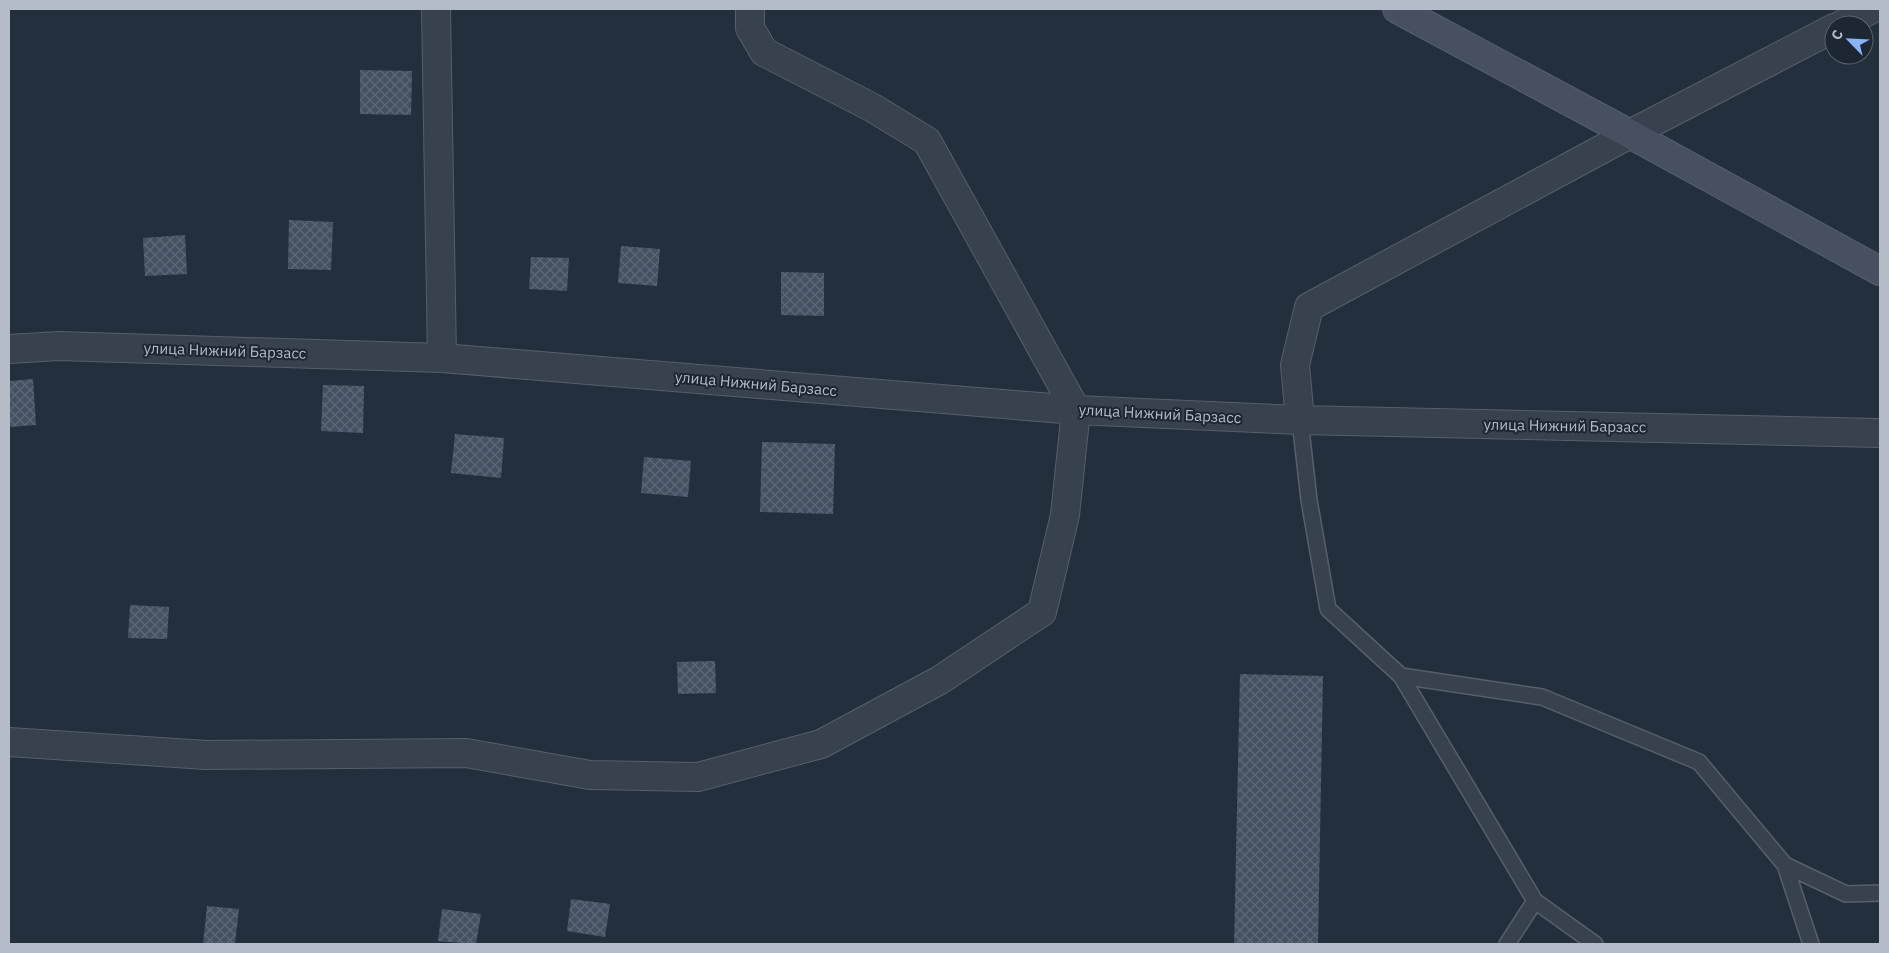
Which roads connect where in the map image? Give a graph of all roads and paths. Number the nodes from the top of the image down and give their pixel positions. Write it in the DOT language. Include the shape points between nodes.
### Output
graph roads {
  1 [pos="436,9"];
  2 [pos="750,9"];
  3 [pos="1397,9"];
  4 [pos="1872,9"];
  5 [pos="1860,15"];
  6 [pos="1824,33"];
  7 [pos="1630,134"];
  8 [pos="1880,271"];
  9 [pos="9,349"];
  10 [pos="442,358"];
  11 [pos="1076,410"];
  12 [pos="1300,420"];
  13 [pos="1880,433"];
  14 [pos="1401,676"];
  15 [pos="9,742"];
  16 [pos="1785,865"];
  17 [pos="1880,893"];
  18 [pos="1535,901"];
  19 [pos="1507,944"];
  20 [pos="1595,944"];
  21 [pos="1811,944"];
  1 -- 10 [label="street"];
  2 -- 11 [label="street" via="750,28 764,52 873,108 927,141"];
  3 -- 7 [label="main road"];
  4 -- 5 [label="street"];
  6 -- 7 [label="street"];
  7 -- 8 [label="main road"];
  7 -- 12 [label="street" via="1309,307 1295,365"];
  9 -- 10 [label="street, улица Нижний Барзасс" via="58,346"];
  10 -- 11 [label="street, улица Нижний Барзасс"];
  11 -- 12 [label="street, улица Нижний Барзасс"];
  11 -- 15 [label="street" via="1066,515 1042,612 940,680 821,744 698,777 590,775 466,753 206,755"];
  12 -- 13 [label="street, улица Нижний Барзасс"];
  12 -- 14 [label="lane" via="1309,500 1328,609"];
  14 -- 16 [label="lane" via="1542,697 1699,762"];
  14 -- 18 [label="lane"];
  16 -- 17 [label="lane" via="1846,894"];
  16 -- 21 [label="lane"];
  18 -- 19 [label="lane"];
  18 -- 20 [label="lane"];
}
